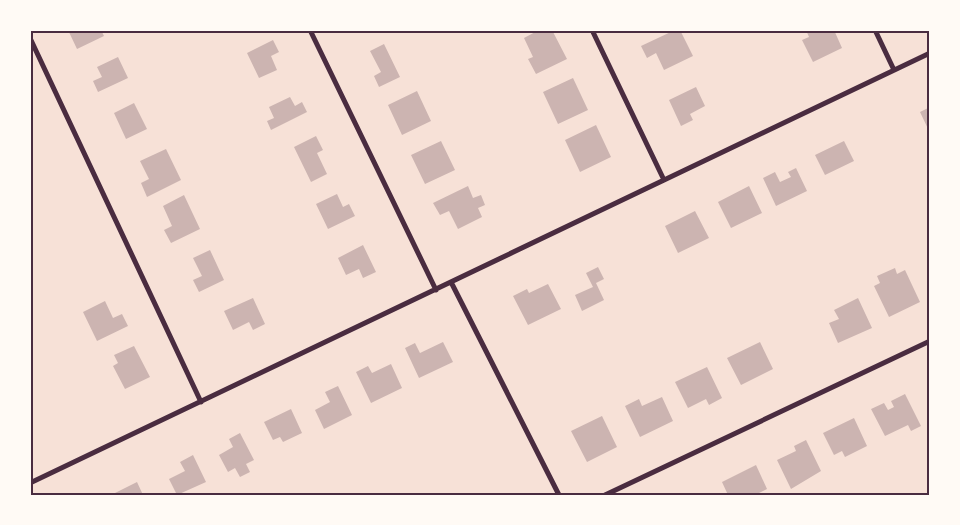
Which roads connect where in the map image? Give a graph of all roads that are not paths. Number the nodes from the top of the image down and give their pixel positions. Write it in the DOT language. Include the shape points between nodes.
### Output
graph roads {
  1 [pos="310,30"];
  2 [pos="592,30"];
  3 [pos="875,30"];
  4 [pos="30,38"];
  5 [pos="930,53"];
  6 [pos="894,70"];
  7 [pos="664,180"];
  8 [pos="451,282"];
  9 [pos="436,290"];
  10 [pos="930,341"];
  11 [pos="201,402"];
  12 [pos="30,483"];
  13 [pos="559,495"];
  14 [pos="605,495"];
  1 -- 9 [label="street"];
  2 -- 7 [label="street"];
  3 -- 6 [label="street"];
  4 -- 11 [label="street"];
  5 -- 6 [label="street"];
  6 -- 7 [label="street"];
  7 -- 8 [label="street"];
  8 -- 9 [label="street"];
  8 -- 13 [label="street"];
  9 -- 11 [label="street"];
  10 -- 14 [label="street"];
  11 -- 12 [label="street"];
}
